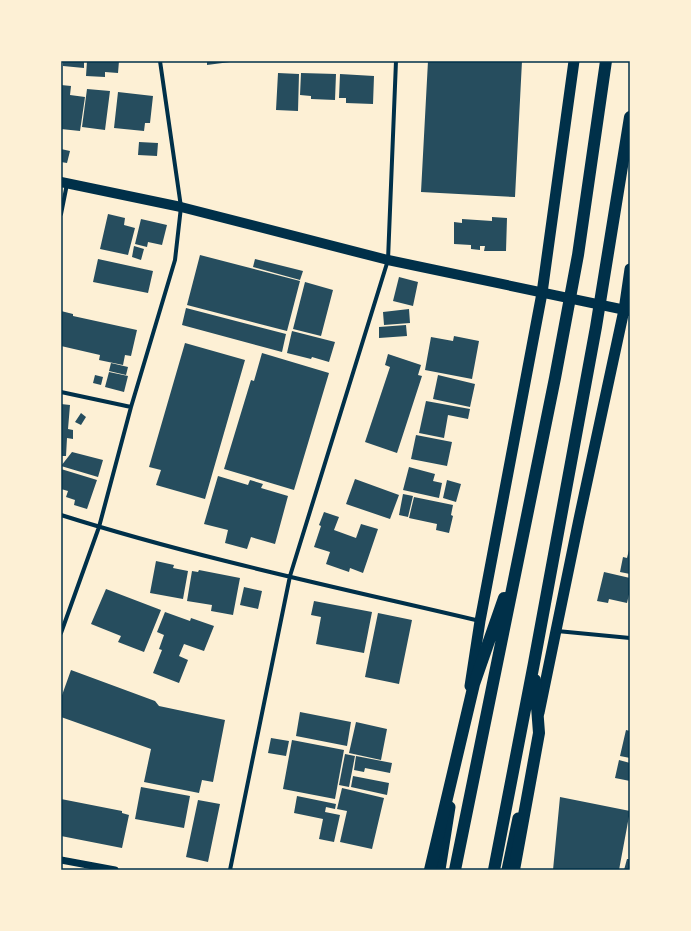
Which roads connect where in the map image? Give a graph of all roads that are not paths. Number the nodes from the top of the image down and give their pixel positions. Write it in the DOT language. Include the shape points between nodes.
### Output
graph roads {
  1 [pos="160,61"];
  2 [pos="396,61"];
  3 [pos="574,61"];
  4 [pos="606,61"];
  5 [pos="630,117"];
  6 [pos="64,183"];
  7 [pos="181,207"];
  8 [pos="61,214"];
  9 [pos="388,260"];
  10 [pos="630,269"];
  11 [pos="542,293"];
  12 [pos="627,310"];
  13 [pos="61,392"];
  14 [pos="131,407"];
  15 [pos="61,515"];
  16 [pos="99,527"];
  17 [pos="520,554"];
  18 [pos="290,576"];
  19 [pos="480,621"];
  20 [pos="556,631"];
  21 [pos="61,633"];
  22 [pos="630,638"];
  23 [pos="534,663"];
  24 [pos="61,860"];
  25 [pos="115,870"];
  26 [pos="230,870"];
  27 [pos="430,870"];
  28 [pos="440,870"];
  29 [pos="455,870"];
  30 [pos="494,870"];
  31 [pos="507,870"];
  32 [pos="514,870"];
  1 -- 7 [label="street"];
  2 -- 9 [label="street"];
  3 -- 11 [label="highway"];
  4 -- 17 [label="highway" via="578,255"];
  5 -- 23 [label="highway" via="596,327"];
  6 -- 7 [label="main road"];
  6 -- 8 [label="street"];
  7 -- 9 [label="main road"];
  7 -- 14 [label="street" via="175,260"];
  9 -- 11 [label="main road"];
  9 -- 18 [label="street"];
  10 -- 12 [label="highway"];
  11 -- 12 [label="main road"];
  11 -- 19 [label="highway"];
  12 -- 20 [label="highway"];
  13 -- 14 [label="street"];
  14 -- 16 [label="street"];
  15 -- 16 [label="street"];
  16 -- 18 [label="street"];
  16 -- 21 [label="street"];
  17 -- 27 [label="highway" via="474,684"];
  17 -- 29 [label="highway"];
  18 -- 19 [label="street"];
  18 -- 26 [label="street"];
  19 -- 28 [label="highway"];
  20 -- 22 [label="street"];
  20 -- 31 [label="highway"];
  23 -- 30 [label="highway"];
  23 -- 32 [label="highway" via="539,733"];
  24 -- 25 [label="street"];
}
